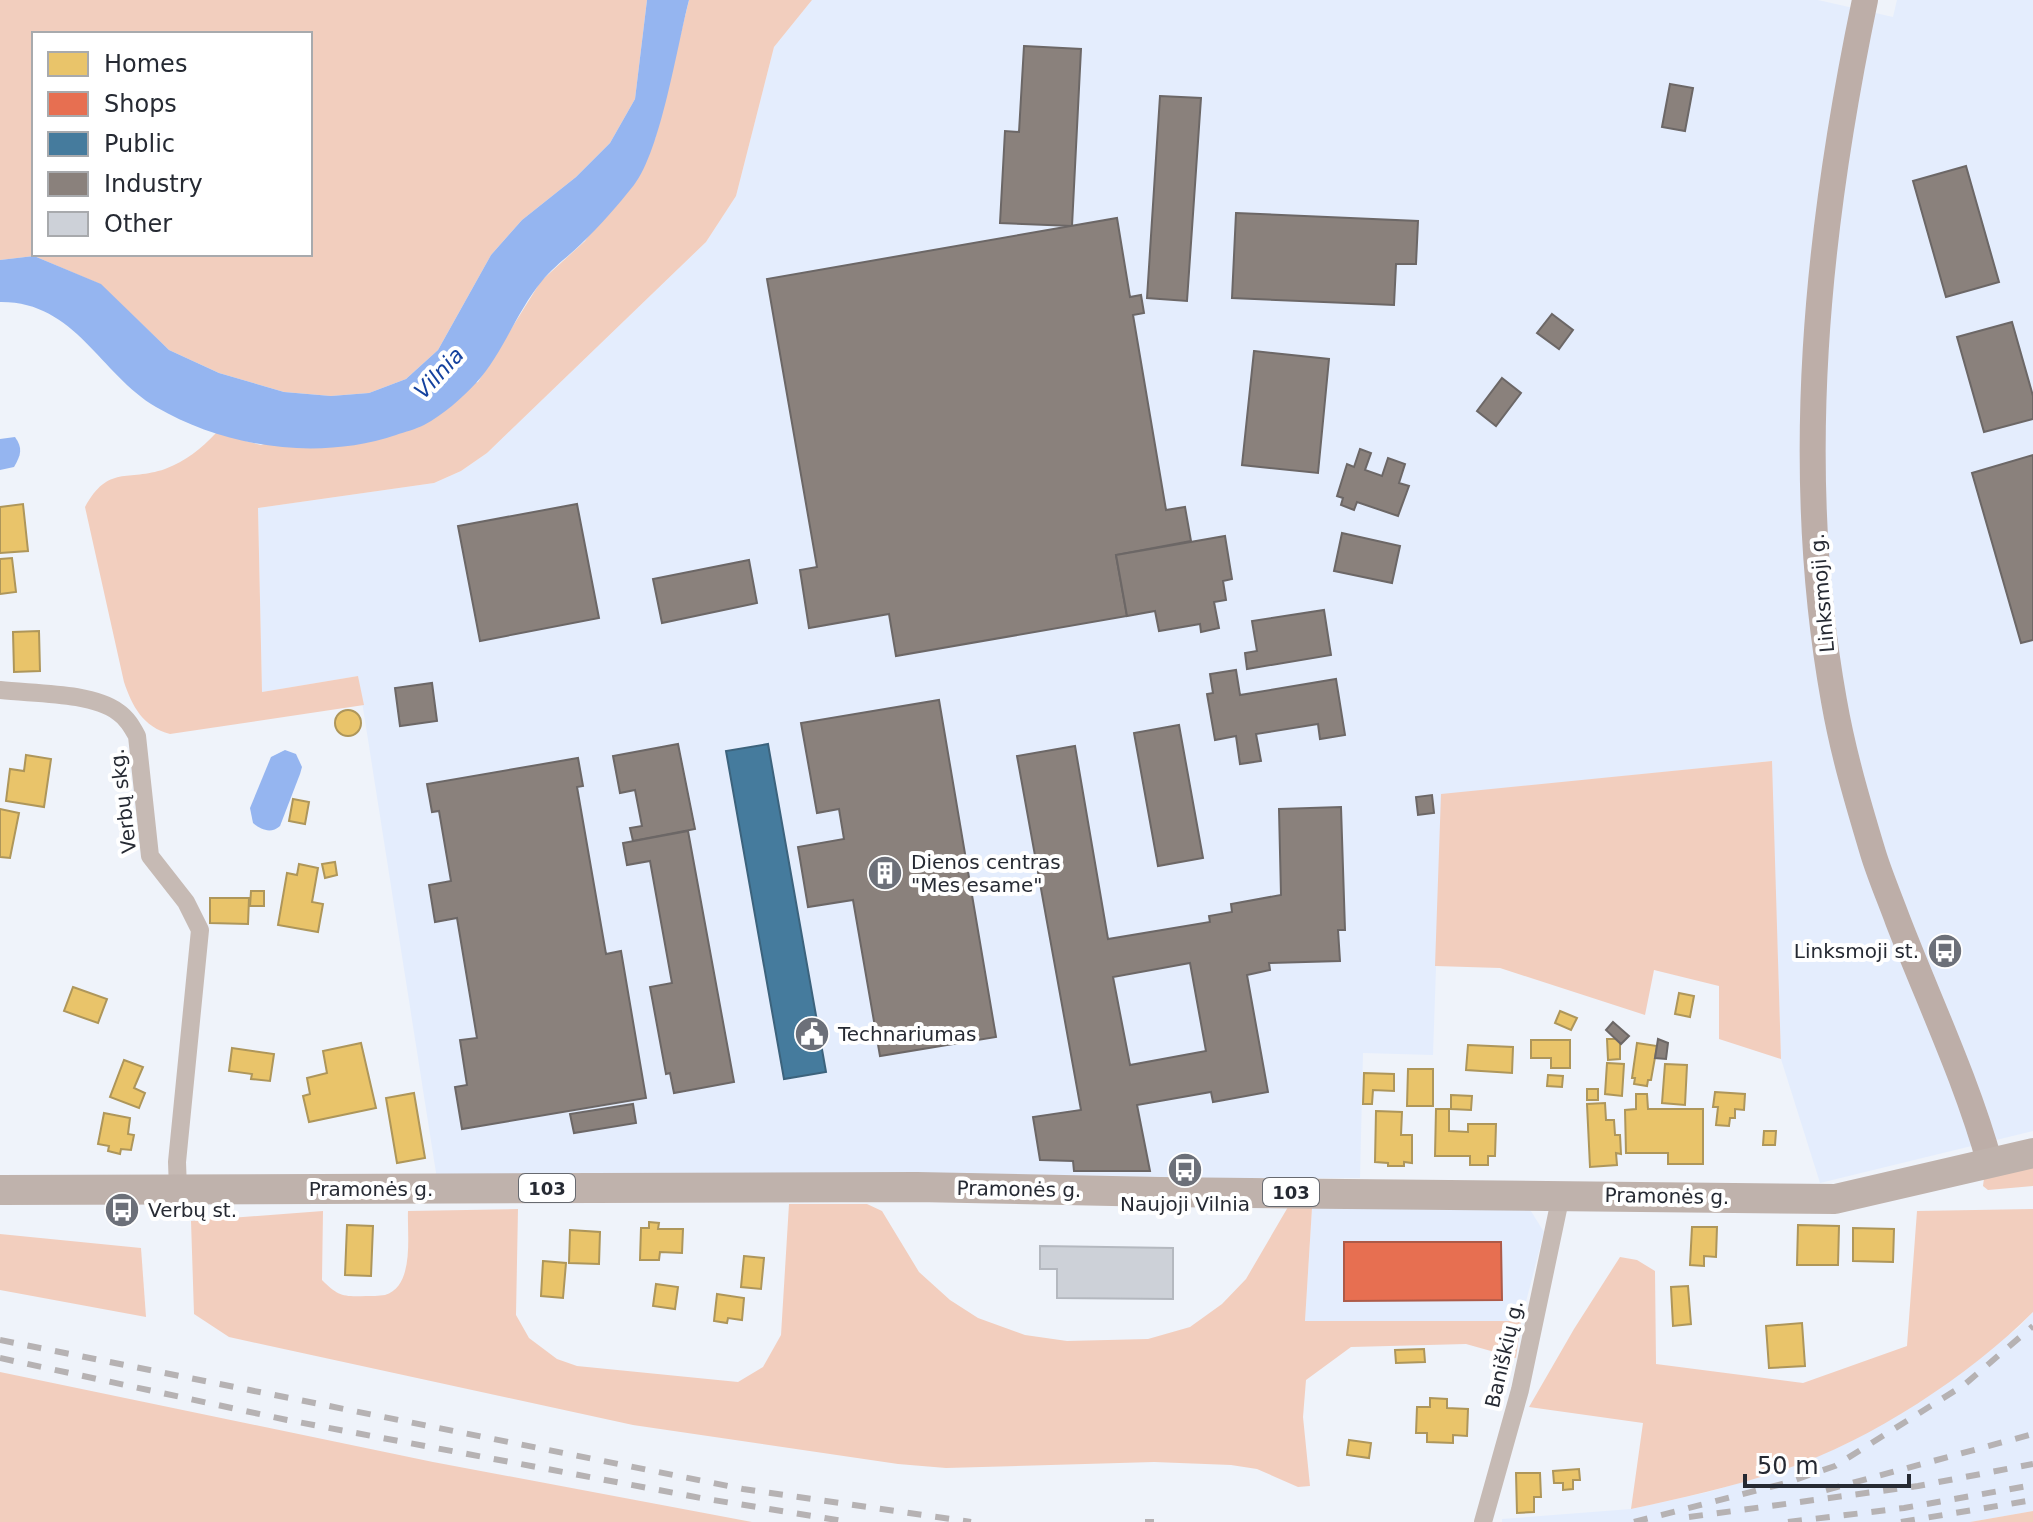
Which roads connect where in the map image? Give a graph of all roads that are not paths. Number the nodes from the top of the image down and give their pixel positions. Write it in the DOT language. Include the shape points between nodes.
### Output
graph roads {
  1 [pos="1864,5"];
  2 [pos="0,690"];
  3 [pos="2033,1153"];
  4 [pos="1990,1164"];
  5 [pos="178,1189"];
  6 [pos="0,1190"];
  7 [pos="1561,1195"];
  8 [pos="1483,1522"];
  1 -- 4 [label="main road, Linksmoji g." via="1839,136 1814,373 1813,469 1824,634 1834,702 1874,858"];
  2 -- 5 [label="street, Verbų skg." via="96,701 117,711 137,736 150,856 186,902 200,930"];
  3 -- 4 [label="main road, Pramonės g. / 103"];
  4 -- 7 [label="main road, Pramonės g. / 103" via="1835,1199"];
  5 -- 6 [label="main road, Pramonės g. / 103"];
  5 -- 7 [label="main road, Pramonės g. / 103" via="917,1187"];
  7 -- 8 [label="street, Baniškių g." via="1520,1390"];
}
